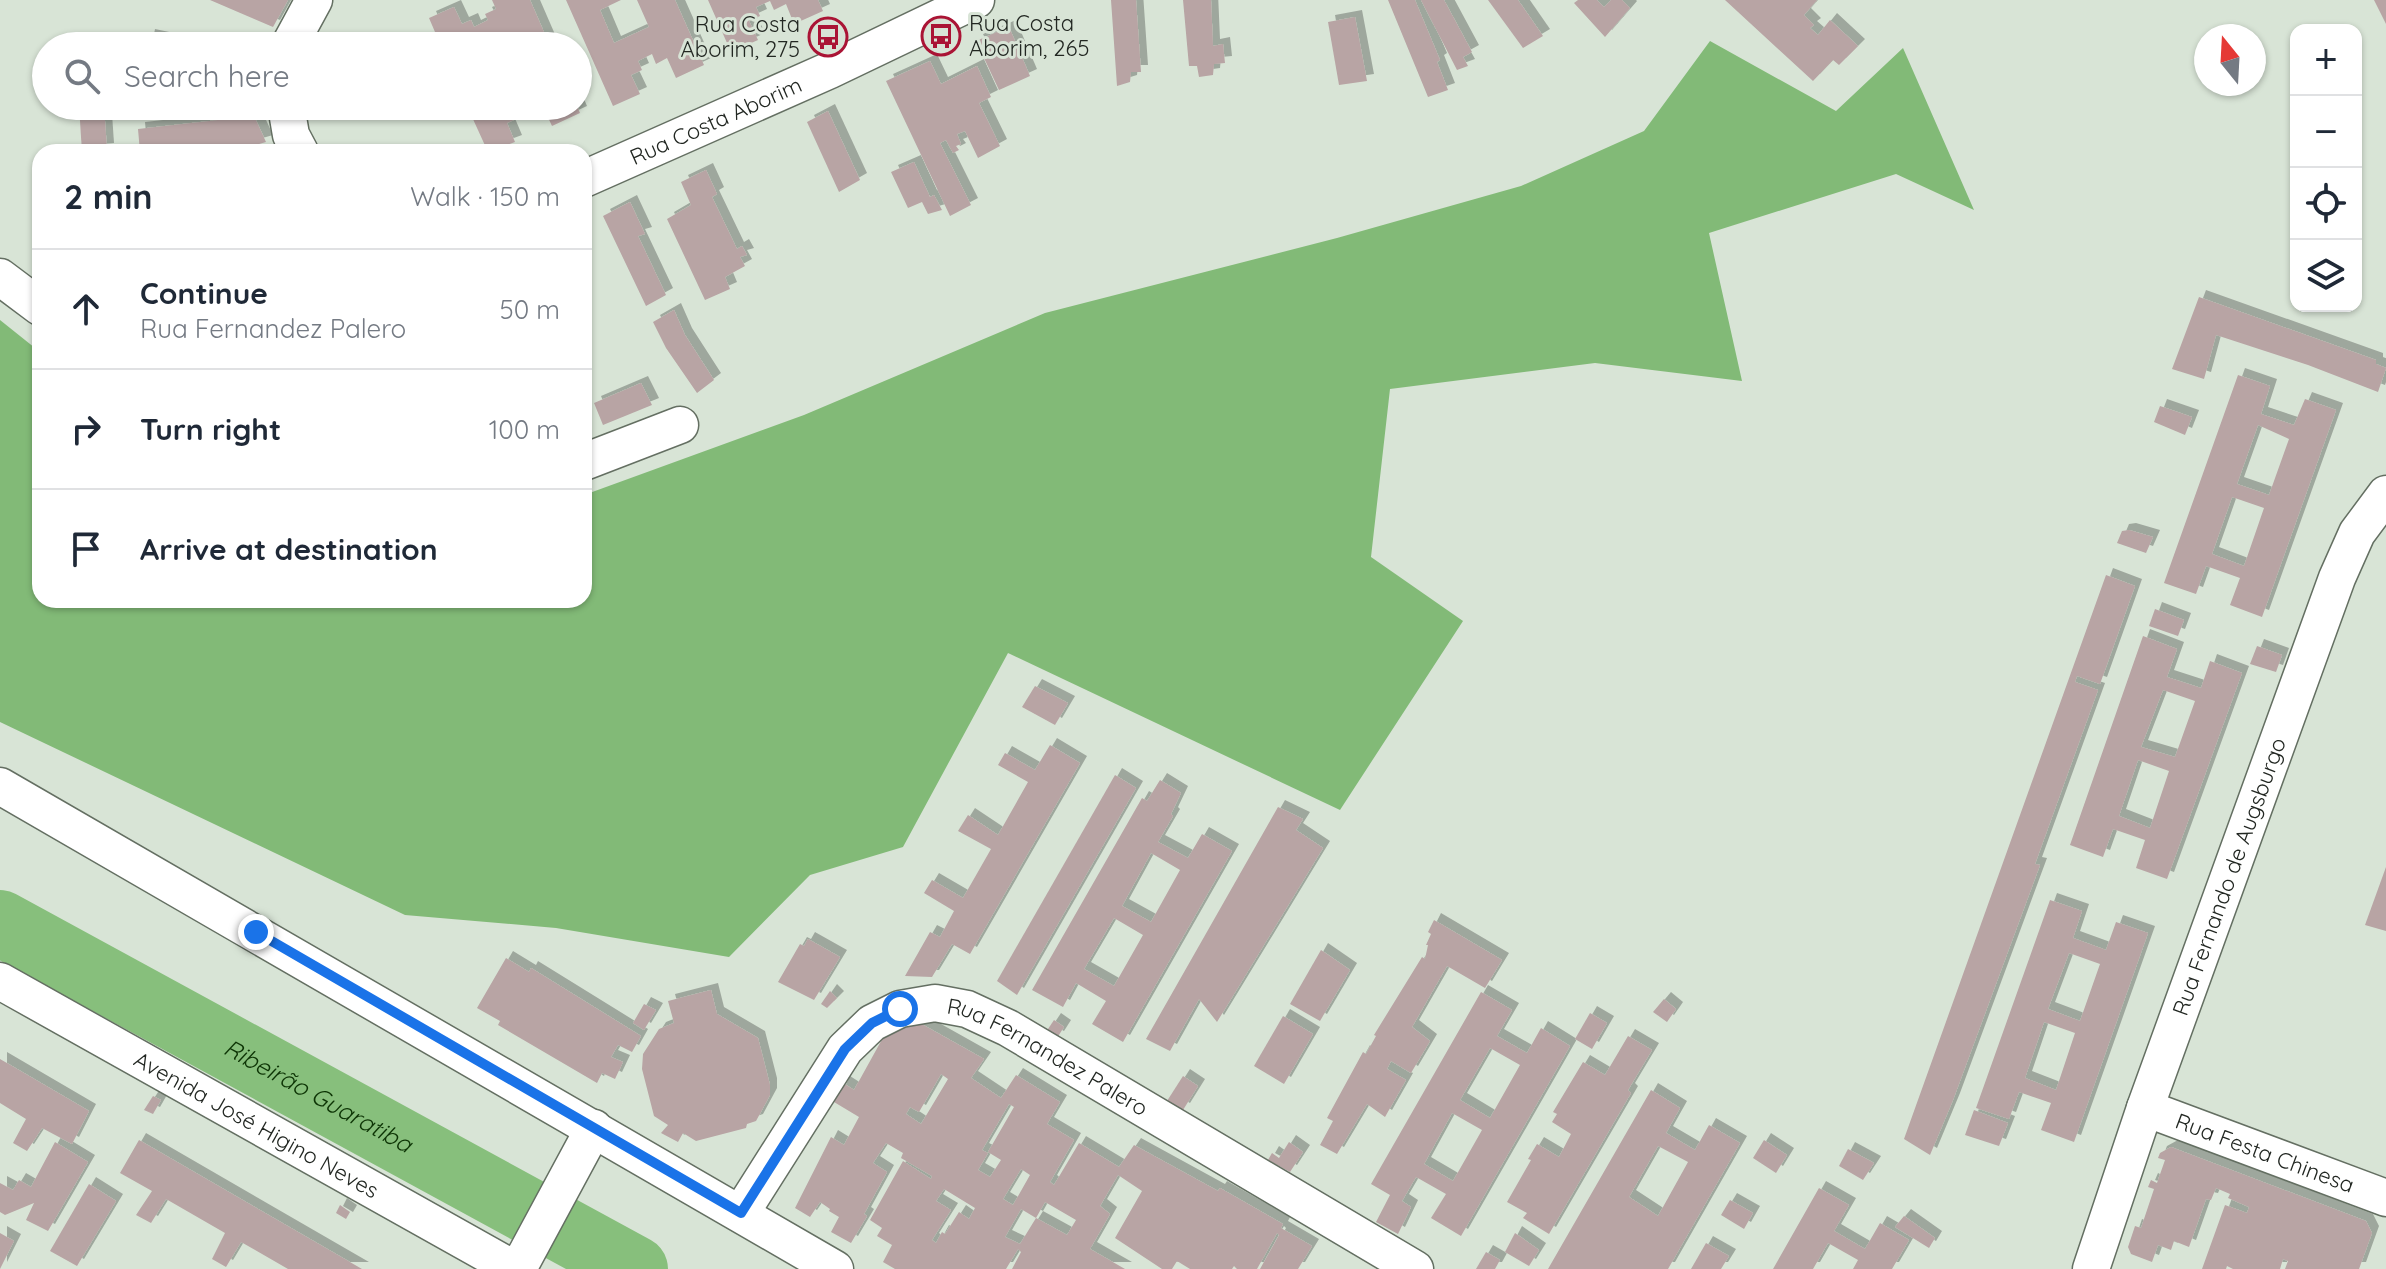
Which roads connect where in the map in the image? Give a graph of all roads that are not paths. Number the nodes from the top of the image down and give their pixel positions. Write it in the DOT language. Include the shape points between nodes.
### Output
graph roads {
  1 [pos="314,0"];
  2 [pos="976,0"];
  3 [pos="297,32"];
  4 [pos="288,120"];
  5 [pos="296,144"];
  6 [pos="592,175"];
  7 [pos="0,277"];
  8 [pos="32,301"];
  9 [pos="680,425"];
  10 [pos="592,459"];
  11 [pos="2386,494"];
  12 [pos="0,786"];
  13 [pos="0,981"];
  14 [pos="2145,1108"];
  15 [pos="594,1128"];
  16 [pos="2386,1198"];
  17 [pos="741,1213"];
  18 [pos="516,1269"];
  19 [pos="835,1269"];
  20 [pos="1415,1269"];
  21 [pos="2091,1269"];
  1 -- 3 [label="street"];
  2 -- 6 [label="street, Rua Costa Aborim"];
  4 -- 5 [label="street"];
  7 -- 8 [label="street"];
  9 -- 10 [label="street"];
  11 -- 14 [label="street, Rua Fernando de Augsburgo" via="2357,533 2337,578"];
  12 -- 15 [label="street"];
  13 -- 18 [label="street, Avenida José Higino Neves"];
  14 -- 16 [label="street, Rua Festa Chinesa"];
  14 -- 21 [label="street, Rua Fernando de Augsburgo"];
  15 -- 17 [label="street"];
  15 -- 18 [label="street"];
  17 -- 19 [label="street"];
  17 -- 20 [label="street, Rua Fernandez Palero" via="845,1049 872,1023 900,1009 935,1003 967,1009 1008,1028"];
}
